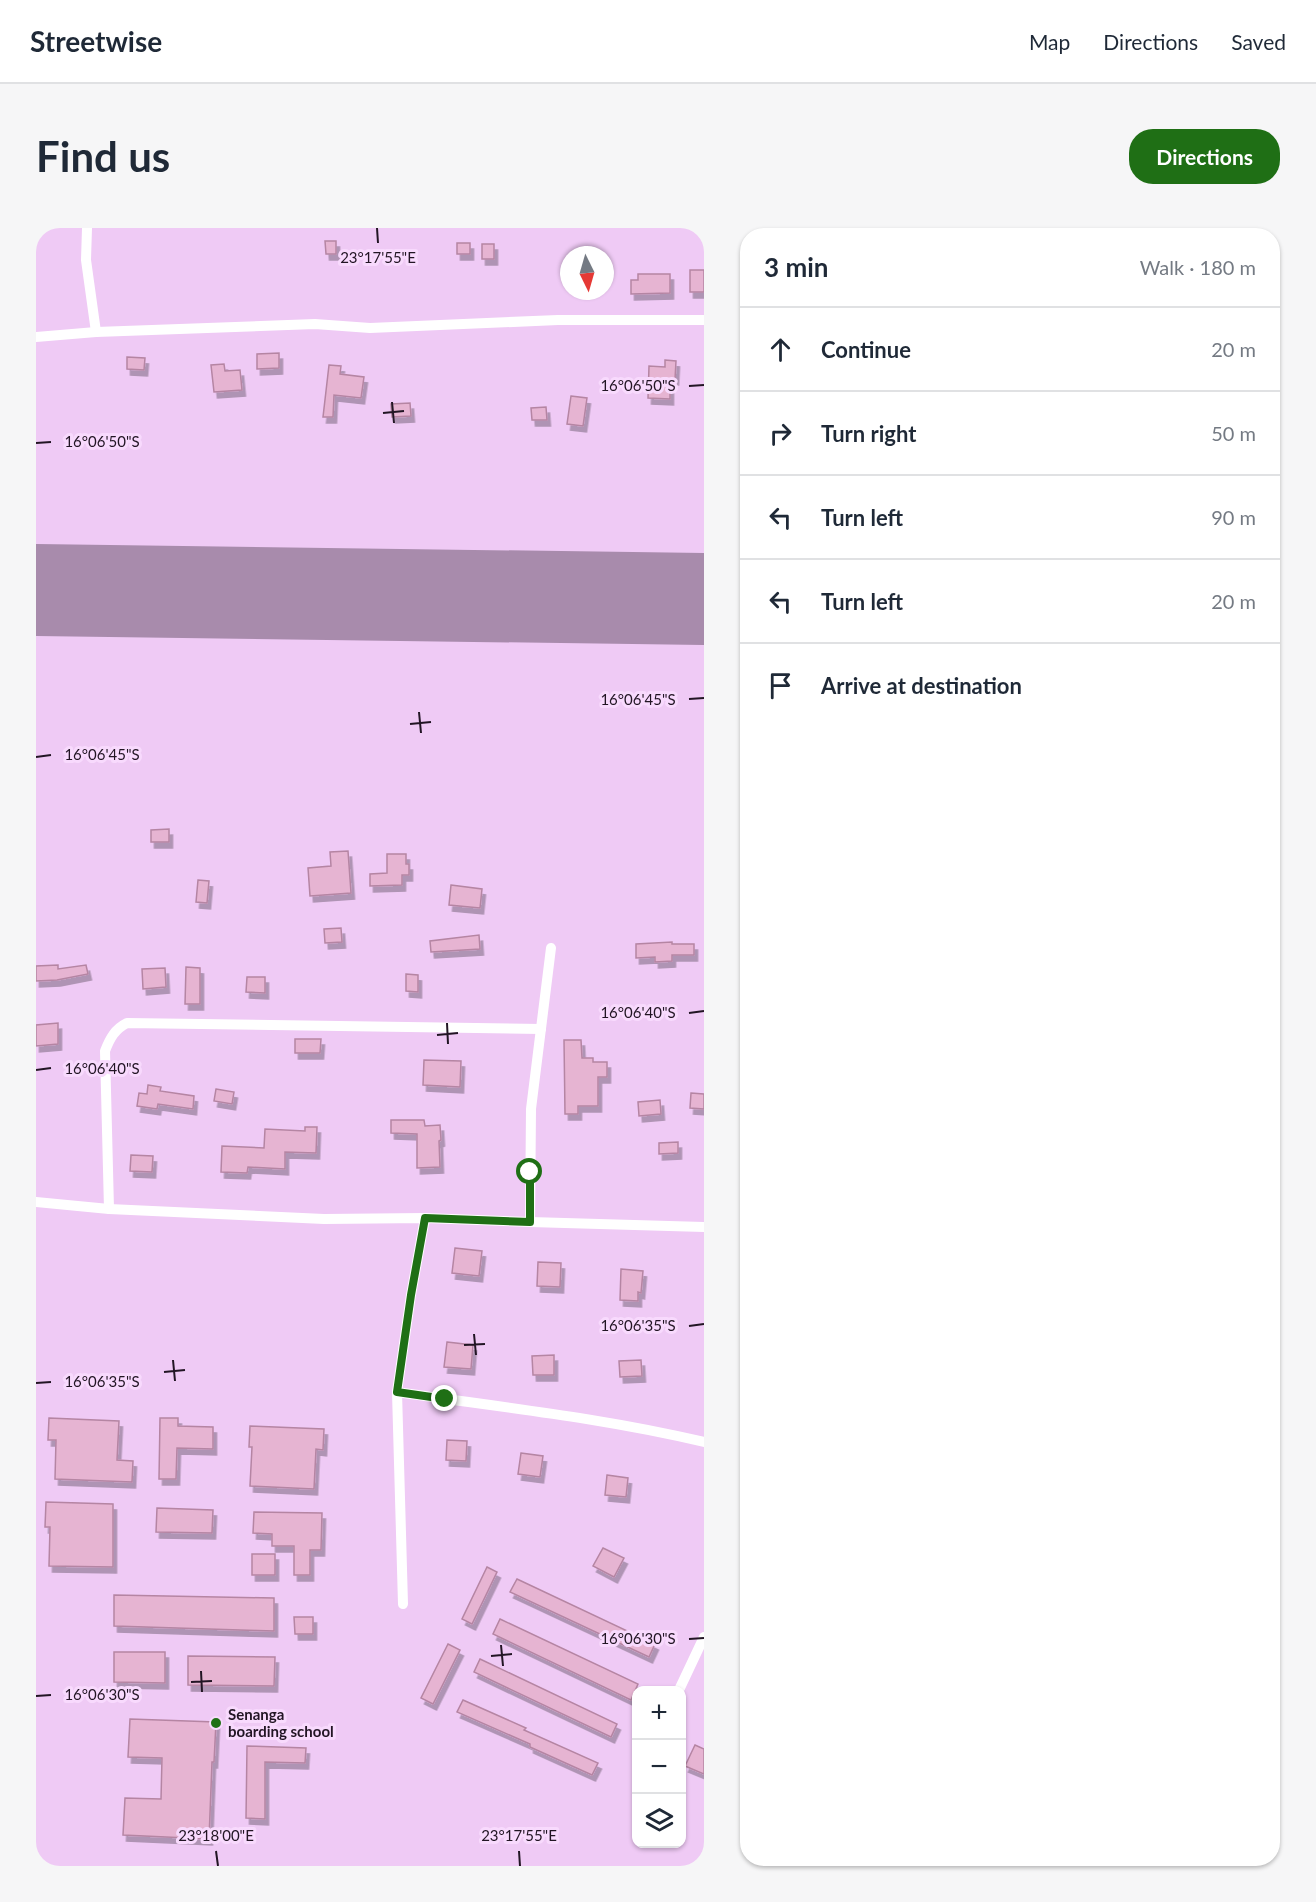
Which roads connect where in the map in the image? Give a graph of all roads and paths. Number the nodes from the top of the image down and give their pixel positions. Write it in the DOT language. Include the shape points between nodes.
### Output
graph roads {
  1 [pos="87,228"];
  2 [pos="704,320"];
  3 [pos="96,332"];
  4 [pos="36,337"];
  5 [pos="551,948"];
  6 [pos="541,1029"];
  7 [pos="36,1202"];
  8 [pos="109,1209"];
  9 [pos="425,1218"];
  10 [pos="530,1222"];
  11 [pos="704,1227"];
  12 [pos="397,1392"];
  13 [pos="704,1442"];
  14 [pos="403,1604"];
  15 [pos="704,1637"];
  16 [pos="681,1686"];
  1 -- 3 [label="street" via="86,260"];
  2 -- 3 [label="street" via="558,320 370,328 315,324"];
  3 -- 4 [label="street"];
  5 -- 6 [label="street"];
  6 -- 8 [label="street" via="127,1023 118,1027 105,1051"];
  6 -- 10 [label="street" via="531,1109"];
  7 -- 8 [label="street"];
  8 -- 9 [label="street" via="324,1219"];
  9 -- 10 [label="street"];
  9 -- 12 [label="street"];
  10 -- 11 [label="street"];
  12 -- 13 [label="street" via="640,1427"];
  12 -- 14 [label="street"];
  15 -- 16 [label="street"];
}
